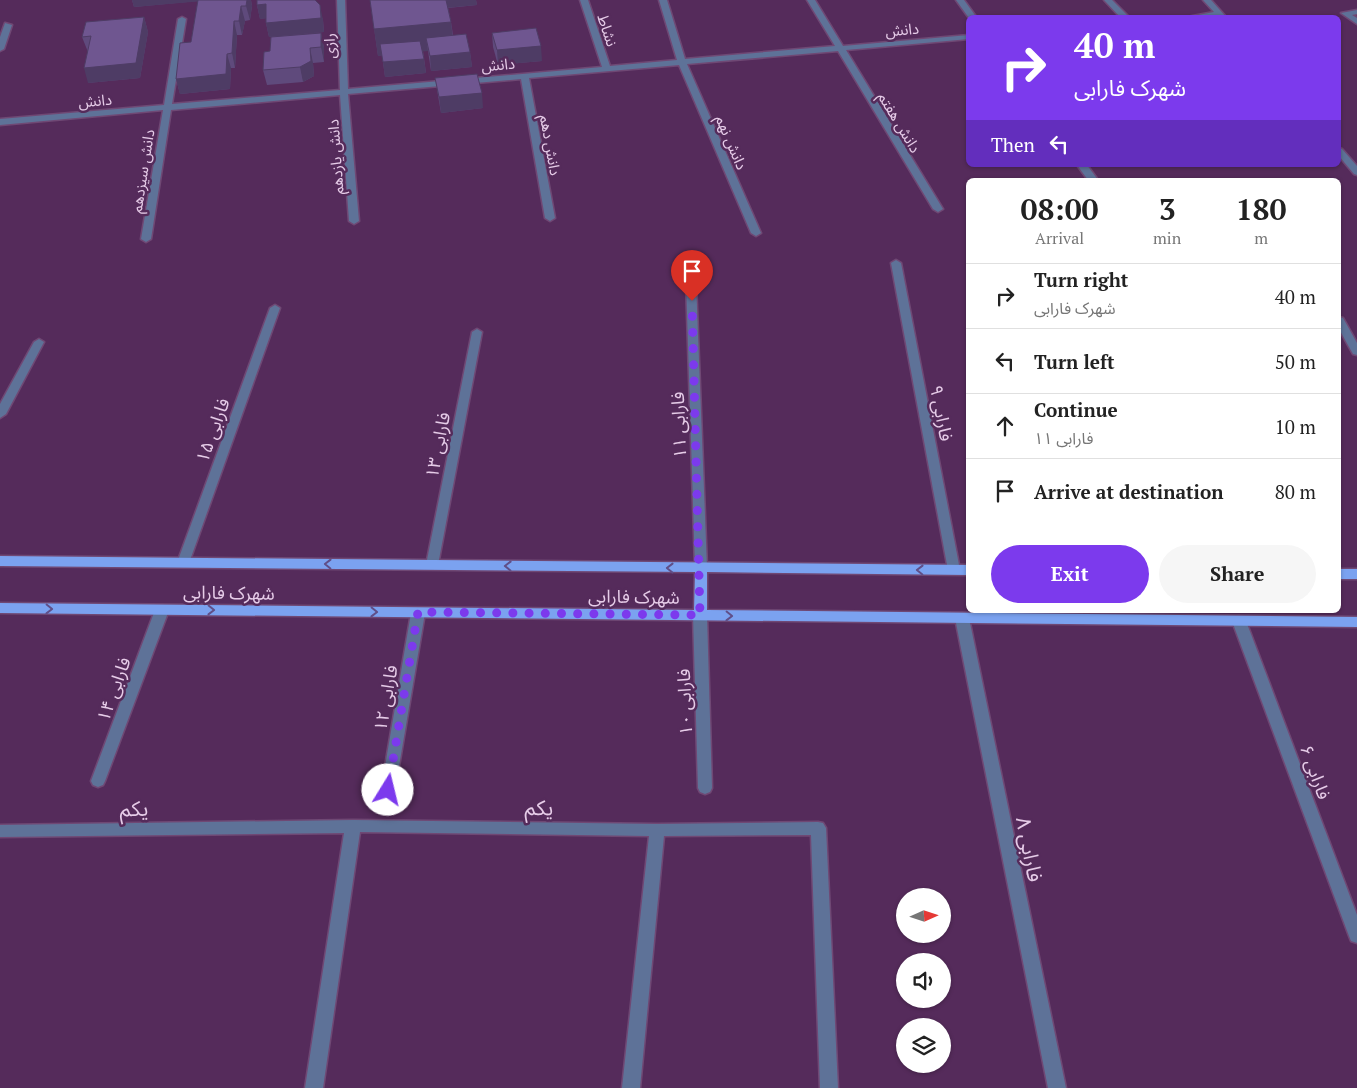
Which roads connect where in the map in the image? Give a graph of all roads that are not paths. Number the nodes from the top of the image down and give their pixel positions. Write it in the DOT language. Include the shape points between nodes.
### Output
graph roads {
  1 [pos="341,0"];
  2 [pos="584,0"];
  3 [pos="663,0"];
  4 [pos="811,0"];
  5 [pos="960,0"];
  6 [pos="1108,0"];
  7 [pos="1207,0"];
  8 [pos="1357,12"];
  9 [pos="971,15"];
  10 [pos="1123,15"];
  11 [pos="1220,15"];
  12 [pos="182,19"];
  13 [pos="1357,22"];
  14 [pos="8,25"];
  15 [pos="966,37"];
  16 [pos="840,48"];
  17 [pos="0,50"];
  18 [pos="682,62"];
  19 [pos="607,69"];
  20 [pos="525,76"];
  21 [pos="344,91"];
  22 [pos="166,107"];
  23 [pos="0,122"];
  24 [pos="1341,153"];
  25 [pos="1083,167"];
  26 [pos="1357,172"];
  27 [pos="1092,178"];
  28 [pos="938,209"];
  29 [pos="550,218"];
  30 [pos="354,221"];
  31 [pos="756,233"];
  32 [pos="146,239"];
  33 [pos="896,263"];
  34 [pos="692,282"];
  35 [pos="275,308"];
  36 [pos="1341,324"];
  37 [pos="477,332"];
  38 [pos="40,342"];
  39 [pos="1357,352"];
  40 [pos="0,414"];
  41 [pos="0,561"];
  42 [pos="183,563"];
  43 [pos="432,565"];
  44 [pos="700,568"];
  45 [pos="954,570"];
  46 [pos="966,570"];
  47 [pos="1341,574"];
  48 [pos="1357,574"];
  49 [pos="0,608"];
  50 [pos="162,610"];
  51 [pos="418,612"];
  52 [pos="700,615"];
  53 [pos="962,618"];
  54 [pos="1239,621"];
  55 [pos="1357,622"];
  56 [pos="98,781"];
  57 [pos="705,788"];
  58 [pos="388,790"];
  59 [pos="353,826"];
  60 [pos="657,830"];
  61 [pos="0,831"];
  62 [pos="1357,936"];
  63 [pos="314,1088"];
  64 [pos="631,1088"];
  65 [pos="828,1088"];
  66 [pos="1057,1088"];
  1 -- 21 [label="street, رازی"];
  2 -- 19 [label="street, نشاط"];
  3 -- 18 [label="street, دانش نهم"];
  4 -- 16 [label="street, دانش هفتم"];
  5 -- 9 [label="street"];
  6 -- 10 [label="street"];
  7 -- 11 [label="street"];
  8 -- 13 [label="street" via="1345,13"];
  12 -- 22 [label="street, دانش سیزدهم"];
  14 -- 17 [label="street"];
  15 -- 16 [label="street, دانش"];
  16 -- 18 [label="street, دانش"];
  16 -- 28 [label="street, دانش هفتم"];
  18 -- 19 [label="street, دانش"];
  18 -- 31 [label="street, دانش نهم"];
  19 -- 20 [label="street, دانش"];
  20 -- 21 [label="street, دانش"];
  20 -- 29 [label="street, دانش دهم"];
  21 -- 22 [label="street, دانش"];
  21 -- 30 [label="street, دانش یازدهم"];
  22 -- 23 [label="street, دانش"];
  22 -- 32 [label="street, دانش سیزدهم"];
  24 -- 26 [label="street"];
  25 -- 27 [label="street"];
  33 -- 45 [label="street, فارابی ۹"];
  34 -- 44 [label="street, فارابی ۱۱"];
  35 -- 42 [label="street, فارابی ۱۵"];
  36 -- 39 [label="street"];
  37 -- 43 [label="street, فارابی ۱۳"];
  38 -- 40 [label="street"];
  41 -- 42 [label="main road, شهرک فارابی"];
  43 -- 42 [label="main road, شهرک فارابی, one-way"];
  44 -- 43 [label="main road, شهرک فارابی, one-way"];
  45 -- 44 [label="main road, شهرک فارابی, one-way"];
  44 -- 52 [label="main road"];
  45 -- 46 [label="main road, شهرک فارابی"];
  47 -- 48 [label="main road"];
  49 -- 50 [label="main road, شهرک فارابی, one-way"];
  50 -- 51 [label="main road, شهرک فارابی, one-way"];
  50 -- 56 [label="street, فارابی ۱۴"];
  51 -- 52 [label="main road, شهرک فارابی"];
  51 -- 58 [label="street, فارابی ۱۲"];
  52 -- 53 [label="main road, شهرک فارابی, one-way"];
  52 -- 57 [label="street, فارابی ۱۰"];
  53 -- 54 [label="main road, شهرک فارابی"];
  53 -- 66 [label="street, فارابی ۸"];
  54 -- 55 [label="main road, شهرک فارابی"];
  54 -- 62 [label="street, فارابی ۶"];
  59 -- 60 [label="street, یکم"];
  59 -- 61 [label="street, یکم"];
  59 -- 63 [label="street"];
  60 -- 64 [label="street"];
  60 -- 65 [label="street, یکم" via="818,828"];
}
